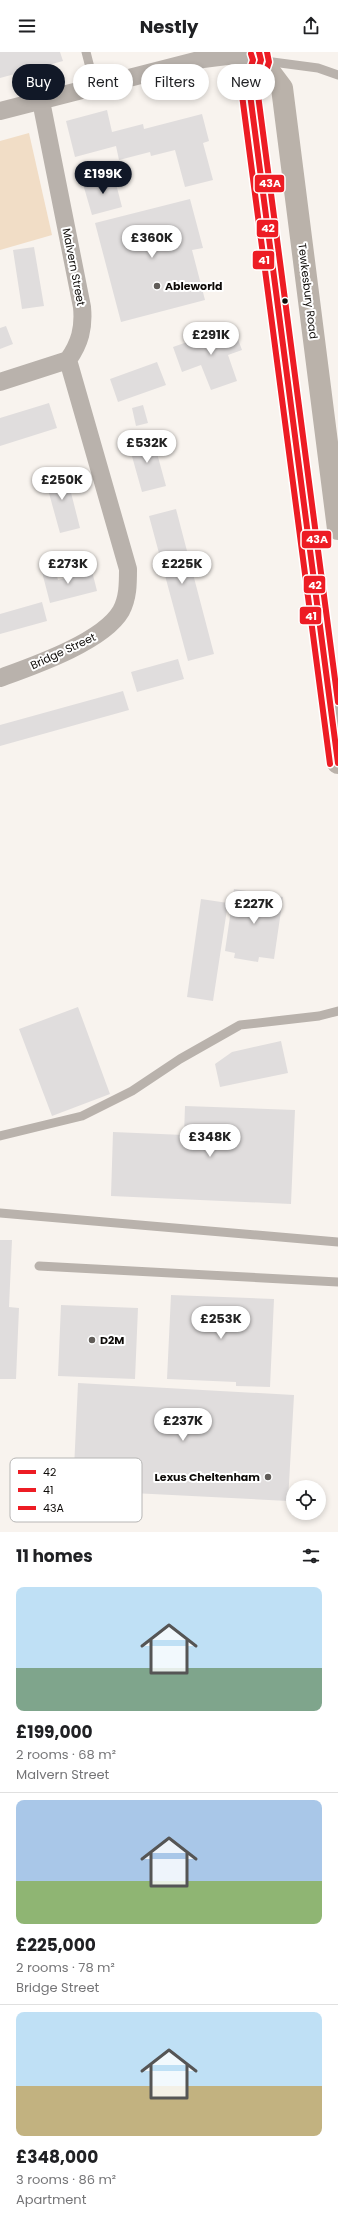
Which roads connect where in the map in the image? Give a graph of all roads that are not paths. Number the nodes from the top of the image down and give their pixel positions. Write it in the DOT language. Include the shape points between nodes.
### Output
graph roads {
  1 [pos="86,52"];
  2 [pos="202,56"];
  3 [pos="260,56"];
  4 [pos="89,64"];
  5 [pos="338,75"];
  6 [pos="133,76"];
  7 [pos="73,93"];
  8 [pos="41,101"];
  9 [pos="0,112"];
  10 [pos="68,360"];
  11 [pos="0,382"];
  12 [pos="338,529"];
  13 [pos="0,678"];
  14 [pos="338,763"];
  15 [pos="338,1011"];
  16 [pos="0,1136"];
  17 [pos="0,1213"];
  18 [pos="338,1242"];
  19 [pos="39,1266"];
  20 [pos="338,1282"];
  1 -- 4 [label="lane"];
  2 -- 3 [label="street"];
  2 -- 6 [label="street"];
  3 -- 5 [label="lane" via="318,68"];
  3 -- 12 [label="highway, Tewkesbury Road" via="282,88"];
  3 -- 14 [label="highway" via="250,94"];
  7 -- 8 [label="street"];
  8 -- 9 [label="street"];
  8 -- 10 [label="street, Malvern Street" via="82,307 81,336"];
  10 -- 11 [label="street"];
  10 -- 13 [label="street, Bridge Street" via="128,569 126,598 112,623 101,632 51,657"];
  15 -- 16 [label="lane" via="318,1016 240,1025 180,1059 132,1091 82,1116"];
  17 -- 18 [label="lane"];
  19 -- 20 [label="lane"];
}
